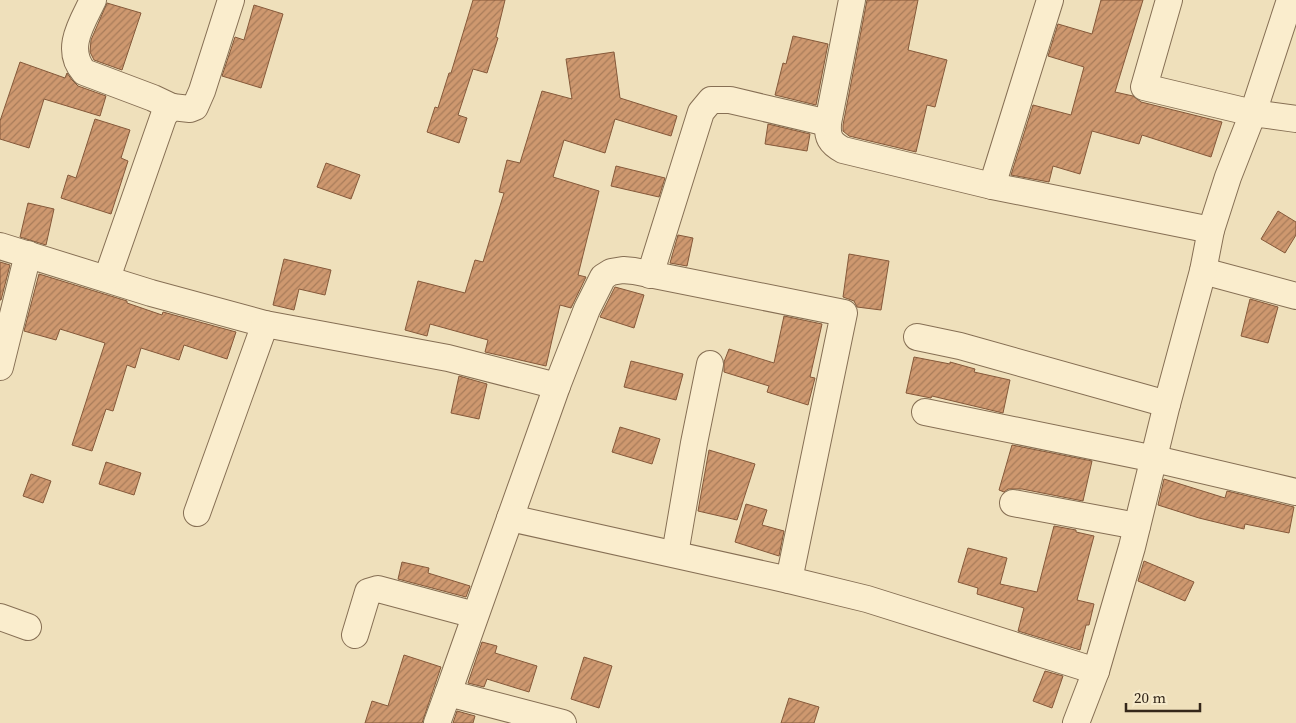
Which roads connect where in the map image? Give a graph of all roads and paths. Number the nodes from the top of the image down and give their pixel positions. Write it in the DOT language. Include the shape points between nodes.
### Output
graph roads {
  1 [pos="93,0"];
  2 [pos="231,0"];
  3 [pos="852,0"];
  4 [pos="1050,0"];
  5 [pos="1169,0"];
  6 [pos="1290,0"];
  7 [pos="172,107"];
  8 [pos="1253,114"];
  9 [pos="1296,119"];
  10 [pos="828,123"];
  11 [pos="992,186"];
  12 [pos="1210,230"];
  13 [pos="0,246"];
  14 [pos="28,254"];
  15 [pos="1203,271"];
  16 [pos="650,275"];
  17 [pos="107,278"];
  18 [pos="1296,296"];
  19 [pos="265,324"];
  20 [pos="917,337"];
  21 [pos="710,364"];
  22 [pos="0,367"];
  23 [pos="557,386"];
  24 [pos="1167,404"];
  25 [pos="925,412"];
  26 [pos="1154,458"];
  27 [pos="1296,492"];
  28 [pos="1013,502"];
  29 [pos="196,513"];
  30 [pos="510,518"];
  31 [pos="1138,526"];
  32 [pos="675,554"];
  33 [pos="789,580"];
  34 [pos="475,615"];
  35 [pos="0,617"];
  36 [pos="28,627"];
  37 [pos="355,635"];
  38 [pos="1096,671"];
  39 [pos="448,693"];
  40 [pos="547,721"];
  41 [pos="437,723"];
  42 [pos="1076,723"];
  1 -- 7 [label="street" via="74,48 79,66 84,72"];
  2 -- 7 [label="street" via="195,107"];
  3 -- 10 [label="street"];
  4 -- 11 [label="street"];
  5 -- 8 [label="street" via="1144,87"];
  6 -- 8 [label="street"];
  7 -- 17 [label="street" via="161,122"];
  8 -- 9 [label="street"];
  8 -- 12 [label="street"];
  10 -- 11 [label="street" via="831,142 843,150"];
  10 -- 16 [label="street" via="730,100 712,100 701,112"];
  11 -- 12 [label="street"];
  12 -- 15 [label="street"];
  13 -- 14 [label="street"];
  14 -- 17 [label="street"];
  14 -- 22 [label="street"];
  15 -- 18 [label="street"];
  15 -- 24 [label="street"];
  16 -- 23 [label="street" via="623,270 603,277"];
  16 -- 33 [label="street" via="844,313"];
  17 -- 19 [label="street"];
  19 -- 23 [label="street" via="448,358"];
  19 -- 29 [label="street"];
  20 -- 24 [label="street"];
  21 -- 32 [label="street"];
  23 -- 30 [label="street"];
  24 -- 26 [label="street"];
  25 -- 26 [label="street"];
  26 -- 27 [label="street"];
  26 -- 31 [label="street"];
  28 -- 31 [label="street"];
  30 -- 32 [label="street"];
  30 -- 34 [label="street"];
  31 -- 38 [label="street"];
  32 -- 33 [label="street"];
  33 -- 38 [label="street" via="868,599"];
  34 -- 37 [label="street" via="378,588 368,592"];
  34 -- 39 [label="street"];
  35 -- 36 [label="street"];
  38 -- 42 [label="street"];
  39 -- 40 [label="street"];
  39 -- 41 [label="street"];
}
